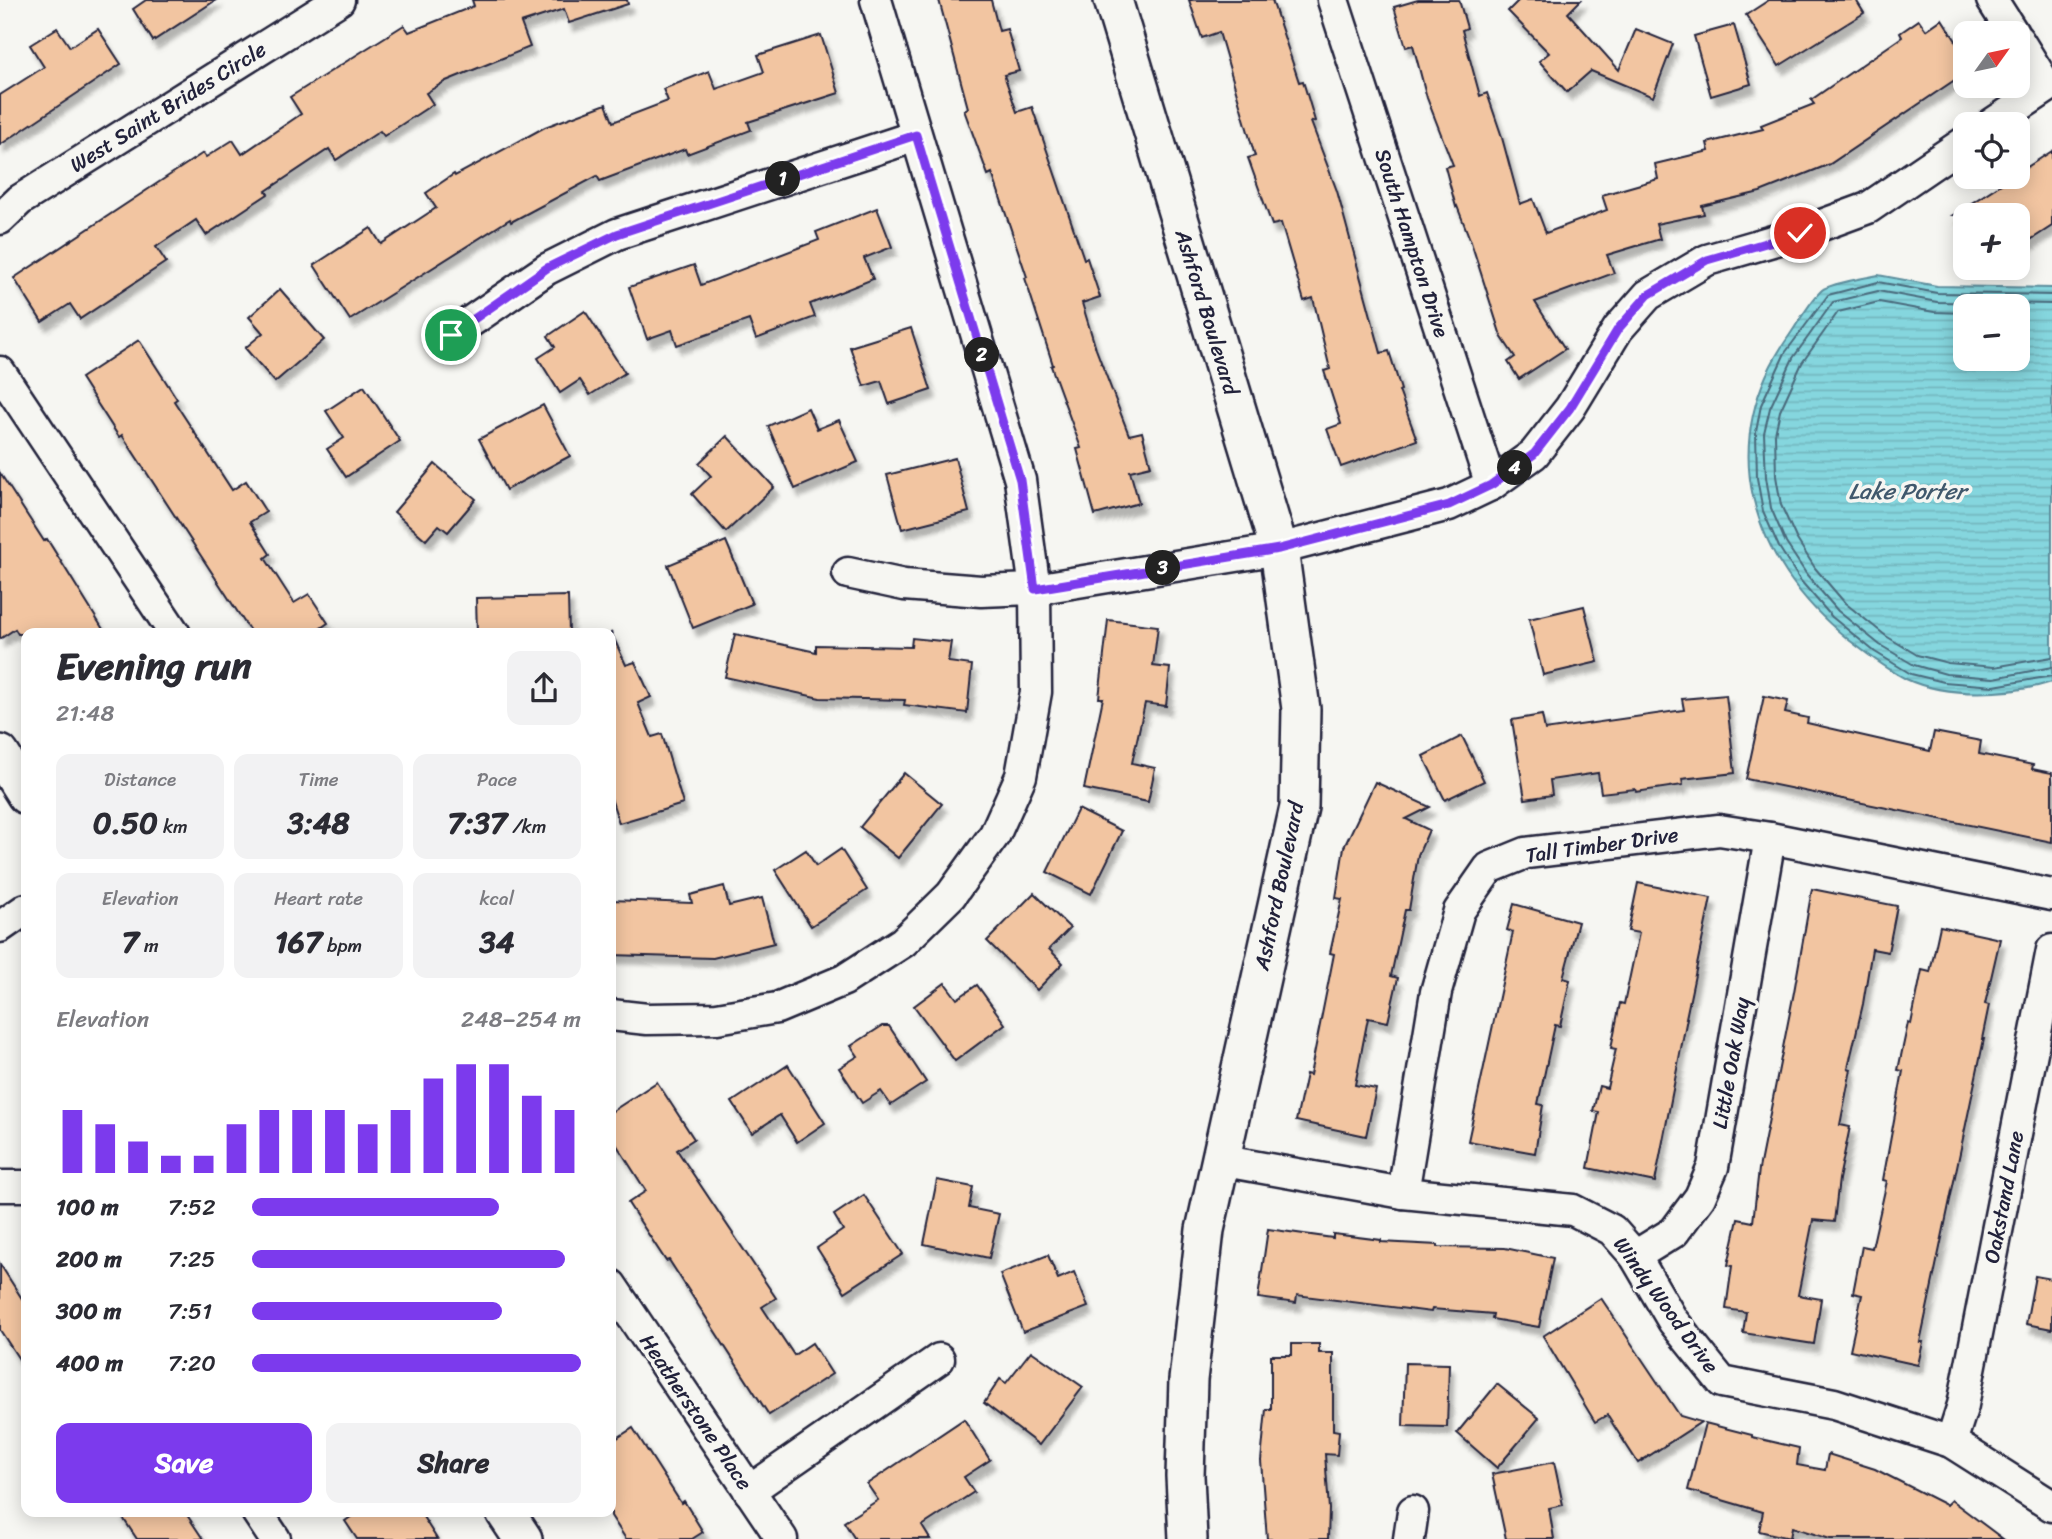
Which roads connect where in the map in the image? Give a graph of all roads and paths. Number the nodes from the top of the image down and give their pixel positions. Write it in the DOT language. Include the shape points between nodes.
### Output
graph roads {
  1 [pos="339,0"];
  2 [pos="876,0"];
  3 [pos="1113,0"];
  4 [pos="1332,0"];
  5 [pos="1992,0"];
  6 [pos="2005,21"];
  7 [pos="2030,57"];
  8 [pos="2050,86"];
  9 [pos="2010,112"];
  10 [pos="916,135"];
  11 [pos="1953,150"];
  12 [pos="0,219"];
  13 [pos="451,335"];
  14 [pos="0,372"];
  15 [pos="1491,485"];
  16 [pos="1279,549"];
  17 [pos="848,573"];
  18 [pos="1035,589"];
  19 [pos="171,628"];
  20 [pos="0,754"];
  21 [pos="21,787"];
  22 [pos="1770,838"];
  23 [pos="2052,895"];
  24 [pos="21,912"];
  25 [pos="0,927"];
  26 [pos="2052,950"];
  27 [pos="616,1016"];
  28 [pos="1219,1160"];
  29 [pos="0,1186"];
  30 [pos="21,1186"];
  31 [pos="1403,1193"];
  32 [pos="1635,1255"];
  33 [pos="616,1292"];
  34 [pos="939,1359"];
  35 [pos="1951,1442"];
  36 [pos="749,1491"];
  37 [pos="2052,1506"];
  38 [pos="260,1517"];
  39 [pos="508,1517"];
  40 [pos="275,1539"];
  41 [pos="523,1539"];
  42 [pos="782,1539"];
  43 [pos="1188,1539"];
  1 -- 12 [label="street, West Saint Brides Circle" via="20,200"];
  2 -- 10 [label="street"];
  3 -- 16 [label="street, Ashford Boulevard"];
  4 -- 15 [label="street, South Hampton Drive"];
  5 -- 6 [label="street"];
  7 -- 8 [label="street"];
  8 -- 9 [label="street"];
  10 -- 13 [label="street" via="617,234 547,268"];
  10 -- 18 [label="street" via="1020,480"];
  11 -- 15 [label="street" via="1868,208 1707,260 1648,295 1618,329 1570,408 1534,454"];
  14 -- 19 [label="street"];
  15 -- 16 [label="street" via="1449,505"];
  16 -- 18 [label="street"];
  16 -- 28 [label="street, Ashford Boulevard" via="1301,709 1298,807"];
  17 -- 18 [label="street" via="904,585 981,591"];
  18 -- 27 [label="street" via="1036,692 1021,776 995,834 951,895 903,942 844,980 777,1008 717,1018"];
  20 -- 21 [label="street"];
  22 -- 23 [label="street, Tall Timber Drive"];
  22 -- 31 [label="street, Tall Timber Drive" via="1719,830 1526,853 1489,868 1459,911 1436,992"];
  22 -- 32 [label="street, Little Oak Way" via="1713,1167 1700,1197 1674,1231"];
  24 -- 25 [label="street"];
  26 -- 35 [label="street, Oakstand Lane" via="1964,1405"];
  28 -- 31 [label="street, Windy Wood Drive"];
  28 -- 43 [label="street, Ashford Boulevard" via="1205,1230 1188,1380"];
  29 -- 30 [label="street"];
  31 -- 32 [label="street, Windy Wood Drive" via="1573,1210 1612,1230"];
  32 -- 35 [label="street, Windy Wood Drive" via="1673,1321 1722,1382 1834,1404"];
  33 -- 36 [label="street, Heatherstone Place"];
  34 -- 36 [label="street"];
  35 -- 37 [label="street, Windy Wood Drive"];
  36 -- 42 [label="street, Heatherstone Place"];
  38 -- 40 [label="street"];
  39 -- 41 [label="street"];
}
